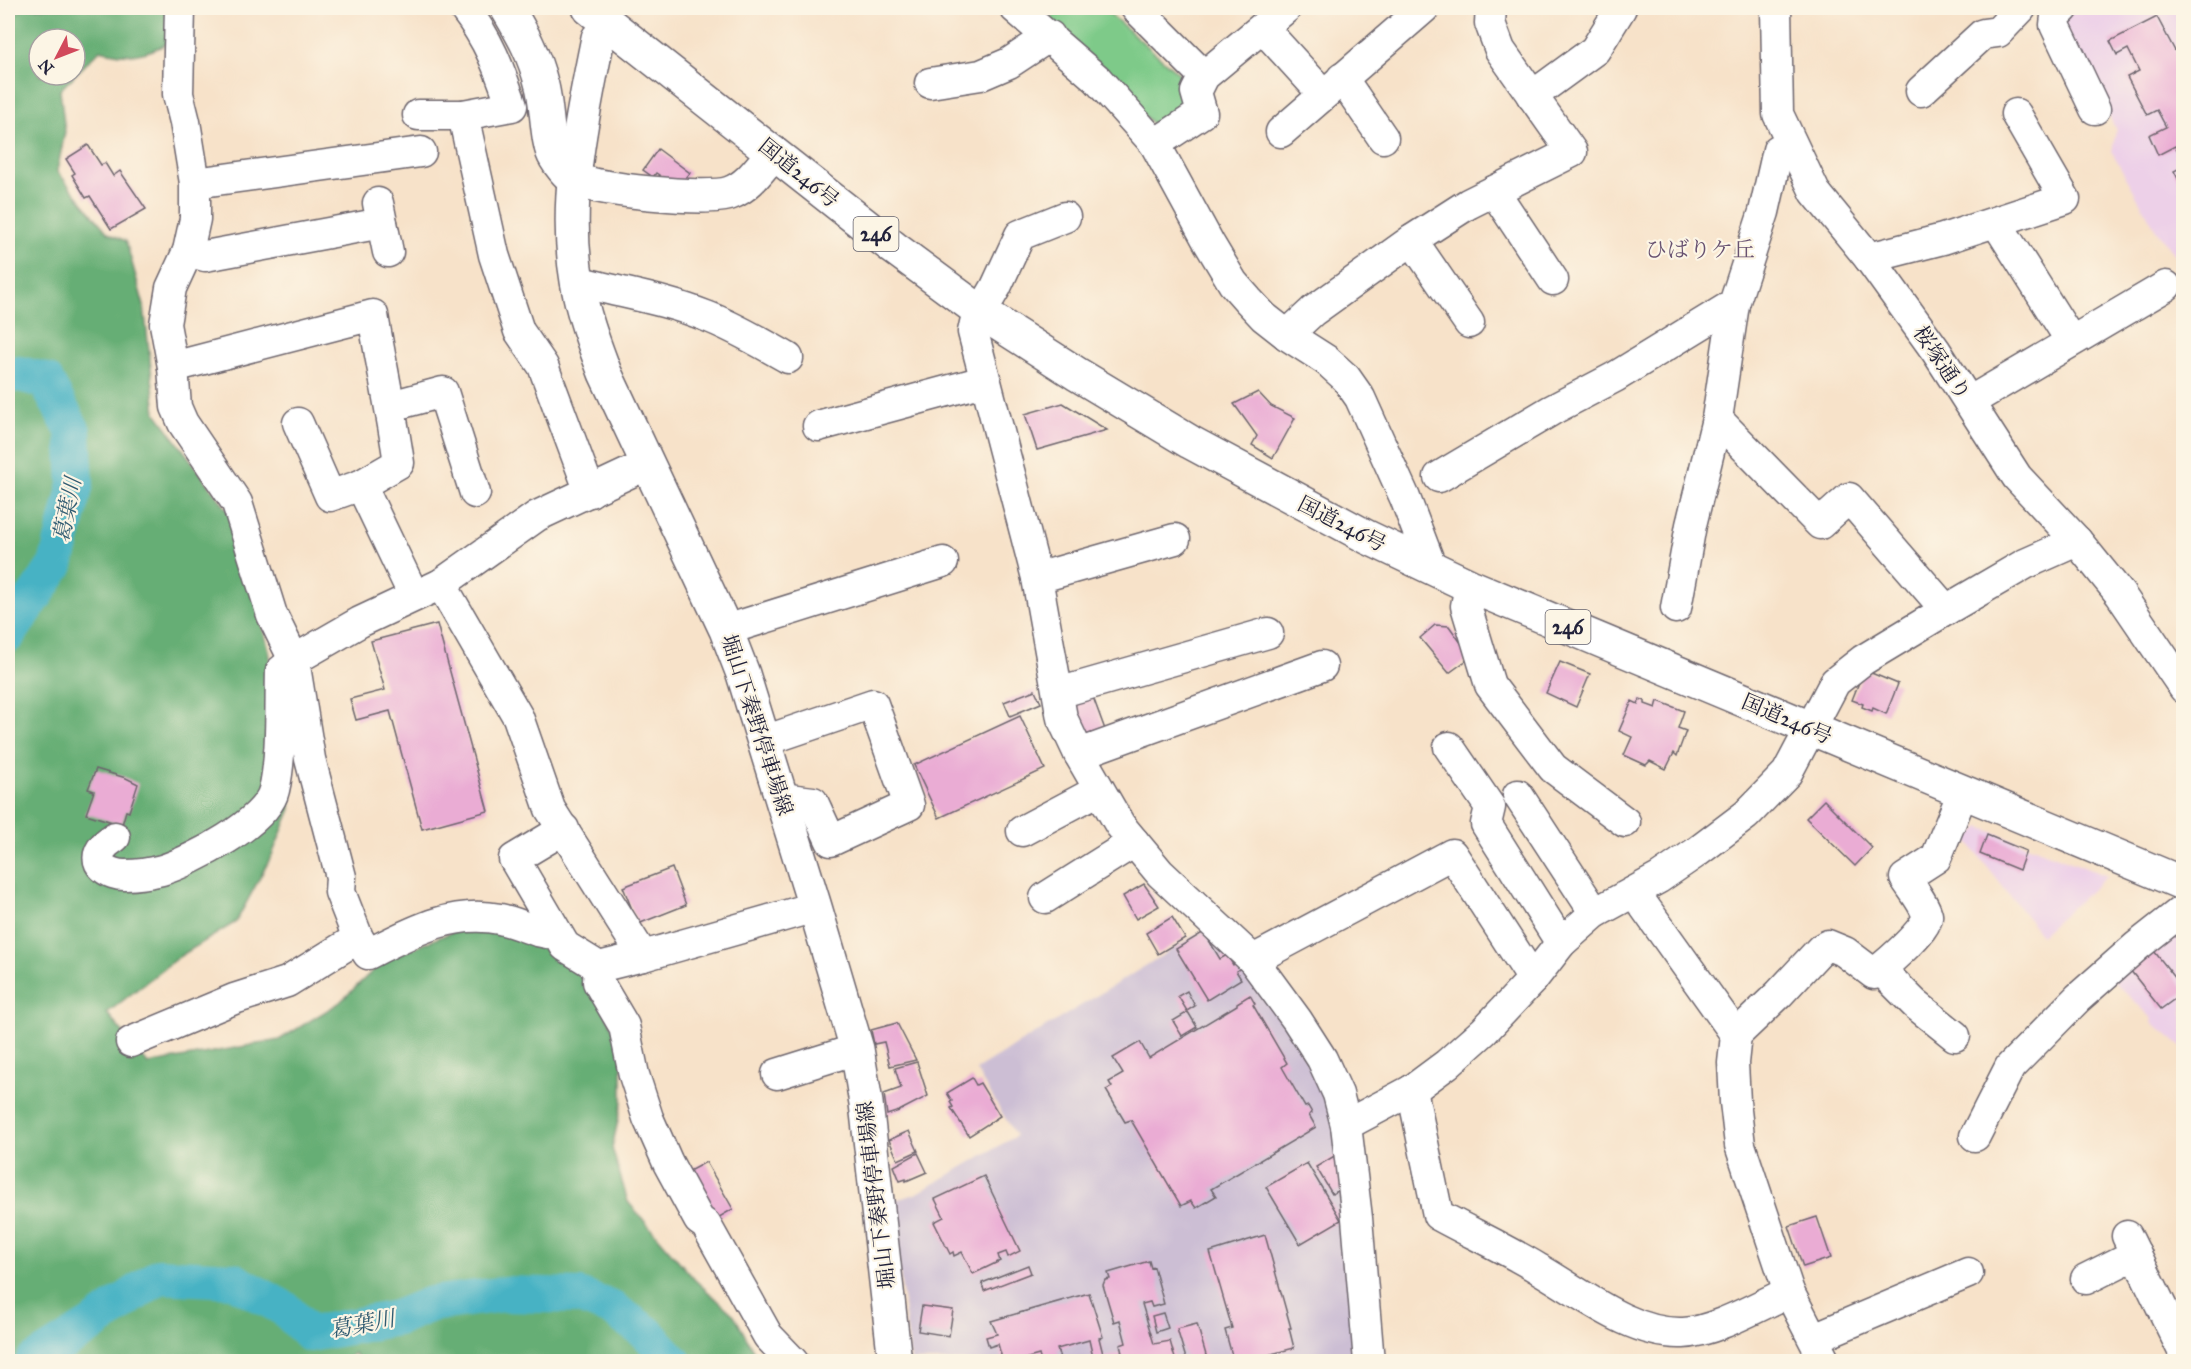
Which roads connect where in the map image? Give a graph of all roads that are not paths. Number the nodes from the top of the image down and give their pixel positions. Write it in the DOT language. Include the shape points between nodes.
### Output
graph roads {
  1 [pos="180,8"];
  2 [pos="464,8"];
  3 [pos="507,8"];
  4 [pos="589,8"];
  5 [pos="1015,8"];
  6 [pos="1136,8"];
  7 [pos="1286,8"];
  8 [pos="1424,8"];
  9 [pos="1491,8"];
  10 [pos="1621,8"];
  11 [pos="1776,8"];
  12 [pos="2021,8"];
  13 [pos="2060,8"];
  14 [pos="1263,28"];
  15 [pos="1050,36"];
  16 [pos="598,39"];
  17 [pos="1204,76"];
  18 [pos="930,83"];
  19 [pos="1333,86"];
  20 [pos="1921,91"];
  21 [pos="1532,96"];
  22 [pos="2095,109"];
  23 [pos="2016,114"];
  24 [pos="418,115"];
  25 [pos="463,115"];
  26 [pos="1281,132"];
  27 [pos="1383,138"];
  28 [pos="1790,143"];
  29 [pos="1155,144"];
  30 [pos="421,152"];
  31 [pos="773,153"];
  32 [pos="573,178"];
  33 [pos="195,183"];
  34 [pos="1494,191"];
  35 [pos="1065,217"];
  36 [pos="1996,222"];
  37 [pos="1412,240"];
  38 [pos="188,251"];
  39 [pos="388,252"];
  40 [pos="1869,258"];
  41 [pos="1553,280"];
  42 [pos="577,281"];
  43 [pos="2165,286"];
  44 [pos="1734,304"];
  45 [pos="981,313"];
  46 [pos="1469,323"];
  47 [pos="1287,335"];
  48 [pos="2071,341"];
  49 [pos="788,358"];
  50 [pos="173,367"];
  51 [pos="984,381"];
  52 [pos="1969,402"];
  53 [pos="391,406"];
  54 [pos="1717,419"];
  55 [pos="298,423"];
  56 [pos="818,426"];
  57 [pos="648,464"];
  58 [pos="1439,477"];
  59 [pos="361,485"];
  60 [pos="590,492"];
  61 [pos="475,493"];
  62 [pos="1175,539"];
  63 [pos="2077,542"];
  64 [pos="943,562"];
  65 [pos="1432,569"];
  66 [pos="1037,578"];
  67 [pos="1470,586"];
  68 [pos="428,590"];
  69 [pos="1677,608"];
  70 [pos="1946,610"];
  71 [pos="726,630"];
  72 [pos="1268,633"];
  73 [pos="294,660"];
  74 [pos="1322,666"];
  75 [pos="2184,688"];
  76 [pos="1058,693"];
  77 [pos="1810,729"];
  78 [pos="764,741"];
  79 [pos="1449,747"];
  80 [pos="1079,754"];
  81 [pos="1553,768"];
  82 [pos="1099,789"];
  83 [pos="1963,792"];
  84 [pos="1518,795"];
  85 [pos="781,798"];
  86 [pos="1490,807"];
  87 [pos="1625,822"];
  88 [pos="564,829"];
  89 [pos="1022,831"];
  90 [pos="115,837"];
  91 [pos="1134,842"];
  92 [pos="1636,883"];
  93 [pos="2184,884"];
  94 [pos="1045,898"];
  95 [pos="815,907"];
  96 [pos="2184,909"];
  97 [pos="1595,913"];
  98 [pos="557,934"];
  99 [pos="358,938"];
  100 [pos="1561,943"];
  101 [pos="643,956"];
  102 [pos="1253,960"];
  103 [pos="599,967"];
  104 [pos="1880,969"];
  105 [pos="1533,979"];
  106 [pos="1736,1035"];
  107 [pos="1955,1036"];
  108 [pos="130,1042"];
  109 [pos="857,1049"];
  110 [pos="776,1074"];
  111 [pos="1412,1090"];
  112 [pos="1346,1125"];
  113 [pos="1975,1136"];
  114 [pos="1968,1273"];
  115 [pos="2086,1279"];
  116 [pos="1789,1292"];
  117 [pos="1820,1350"];
  118 [pos="2184,1353"];
  119 [pos="793,1362"];
  120 [pos="895,1362"];
  121 [pos="1369,1362"];
  1 -- 33 [label="street" via="178,94"];
  2 -- 25 [label="street" via="482,31 512,106"];
  3 -- 32 [label="main road" via="531,48 543,88 553,155"];
  4 -- 31 [label="main road, 国道246号 / 246"];
  5 -- 15 [label="street"];
  6 -- 17 [label="street"];
  7 -- 14 [label="street"];
  8 -- 19 [label="street"];
  9 -- 21 [label="street" via="1490,23 1500,50"];
  10 -- 21 [label="street" via="1595,50"];
  11 -- 28 [label="street, 桜塚通り" via="1778,114"];
  12 -- 20 [label="street" via="1998,32 1983,34"];
  13 -- 22 [label="street" via="2055,24"];
  14 -- 17 [label="street"];
  14 -- 19 [label="street"];
  15 -- 18 [label="street" via="1009,63 981,75"];
  15 -- 29 [label="street" via="1097,79"];
  16 -- 32 [label="main road, 堀山下秦野停車場線"];
  17 -- 29 [label="street" via="1196,92 1202,113"];
  19 -- 26 [label="street"];
  19 -- 27 [label="street"];
  21 -- 34 [label="street" via="1572,152"];
  23 -- 36 [label="street" via="2065,199"];
  24 -- 25 [label="street"];
  25 -- 60 [label="street" via="494,255 519,331 543,366"];
  28 -- 40 [label="street, 桜塚通り" via="1815,192"];
  28 -- 44 [label="street" via="1778,150 1764,212"];
  29 -- 47 [label="street" via="1233,283"];
  30 -- 33 [label="street"];
  31 -- 32 [label="main road" via="740,188 710,196 597,186"];
  31 -- 45 [label="main road, 国道246号 / 246"];
  32 -- 42 [label="main road, 堀山下秦野停車場線"];
  33 -- 38 [label="street" via="195,219"];
  34 -- 37 [label="street"];
  34 -- 41 [label="street"];
  35 -- 45 [label="street" via="1020,235"];
  36 -- 40 [label="street"];
  36 -- 48 [label="street"];
  37 -- 46 [label="street"];
  37 -- 47 [label="street" via="1313,311"];
  38 -- 39 [label="street" via="204,256 380,213"];
  38 -- 50 [label="street" via="171,288 165,324"];
  40 -- 52 [label="street, 桜塚通り"];
  42 -- 49 [label="street" via="706,316"];
  42 -- 57 [label="main road, 堀山下秦野停車場線" via="605,374"];
  43 -- 48 [label="street"];
  44 -- 54 [label="street"];
  44 -- 58 [label="street"];
  45 -- 51 [label="street" via="973,332"];
  45 -- 65 [label="main road, 国道246号 / 246" via="1190,442"];
  47 -- 65 [label="street" via="1326,360 1360,398"];
  48 -- 52 [label="street"];
  50 -- 53 [label="street" via="374,315"];
  50 -- 73 [label="street" via="176,407 237,504 272,615"];
  51 -- 56 [label="street"];
  51 -- 66 [label="street"];
  52 -- 63 [label="street, 桜塚通り" via="2017,477"];
  53 -- 59 [label="street" via="399,463"];
  53 -- 61 [label="street" via="443,392"];
  54 -- 69 [label="street" via="1691,525"];
  54 -- 70 [label="street" via="1820,524 1849,498"];
  55 -- 59 [label="street" via="330,496"];
  57 -- 60 [label="street"];
  57 -- 71 [label="main road, 堀山下秦野停車場線"];
  59 -- 68 [label="street"];
  60 -- 68 [label="street" via="537,516"];
  62 -- 66 [label="street"];
  63 -- 70 [label="street" via="2025,564"];
  63 -- 75 [label="street, 桜塚通り" via="2120,594"];
  64 -- 71 [label="street"];
  65 -- 67 [label="main road, 国道246号 / 246"];
  66 -- 76 [label="street"];
  67 -- 77 [label="main road, 国道246号 / 246"];
  67 -- 81 [label="street" via="1466,606 1490,685"];
  68 -- 73 [label="street" via="360,622"];
  68 -- 88 [label="street" via="518,717 550,809"];
  70 -- 77 [label="street" via="1863,660 1835,682"];
  71 -- 78 [label="main road, 堀山下秦野停車場線"];
  72 -- 76 [label="street"];
  73 -- 90 [label="street" via="281,671 274,791 267,805 209,849 143,875 108,873 101,865 98,856 103,846"];
  73 -- 99 [label="street" via="310,759 341,877 340,892"];
  74 -- 80 [label="street"];
  76 -- 80 [label="street" via="1062,718"];
  77 -- 83 [label="main road, 国道246号 / 246"];
  77 -- 92 [label="street" via="1787,773 1746,814 1697,852"];
  78 -- 85 [label="main road, 堀山下秦野停車場線"];
  78 -- 85 [label="street" via="873,704 909,805 831,842 813,802"];
  79 -- 86 [label="street"];
  80 -- 82 [label="street"];
  81 -- 84 [label="street"];
  81 -- 87 [label="street"];
  82 -- 89 [label="street"];
  82 -- 91 [label="street"];
  83 -- 93 [label="main road, 国道246号 / 246"];
  83 -- 104 [label="street" via="1936,858 1905,878 1927,913 1927,920 1922,930"];
  84 -- 86 [label="street"];
  84 -- 97 [label="street"];
  85 -- 95 [label="main road, 堀山下秦野停車場線"];
  86 -- 100 [label="street" via="1486,824"];
  88 -- 98 [label="street" via="514,859"];
  88 -- 101 [label="street"];
  91 -- 94 [label="street"];
  91 -- 102 [label="street" via="1160,873"];
  92 -- 97 [label="street"];
  92 -- 106 [label="street"];
  95 -- 101 [label="street"];
  95 -- 109 [label="main road, 堀山下秦野停車場線"];
  96 -- 113 [label="street" via="2078,998 2010,1067"];
  97 -- 100 [label="street"];
  98 -- 99 [label="street" via="543,934 517,922 485,916 453,917 423,926 368,954"];
  98 -- 103 [label="street" via="565,946"];
  99 -- 108 [label="street" via="287,982 234,999"];
  100 -- 105 [label="street"];
  101 -- 103 [label="street"];
  102 -- 105 [label="street" via="1452,854"];
  102 -- 112 [label="street" via="1322,1059 1338,1094"];
  103 -- 119 [label="street" via="598,982 624,1026 648,1118 668,1163 768,1336"];
  104 -- 106 [label="street" via="1874,974 1845,952 1828,945"];
  104 -- 107 [label="street"];
  105 -- 111 [label="street" via="1484,1031"];
  106 -- 116 [label="street" via="1733,1063 1740,1145"];
  109 -- 110 [label="street"];
  109 -- 120 [label="main road, 堀山下秦野停車場線"];
  111 -- 112 [label="street"];
  111 -- 116 [label="street" via="1438,1215 1539,1269 1587,1300 1661,1332 1685,1333 1712,1326"];
  112 -- 121 [label="street"];
  114 -- 117 [label="street"];
  115 -- 118 [label="street" via="2132,1245"];
  116 -- 117 [label="street"];
}
